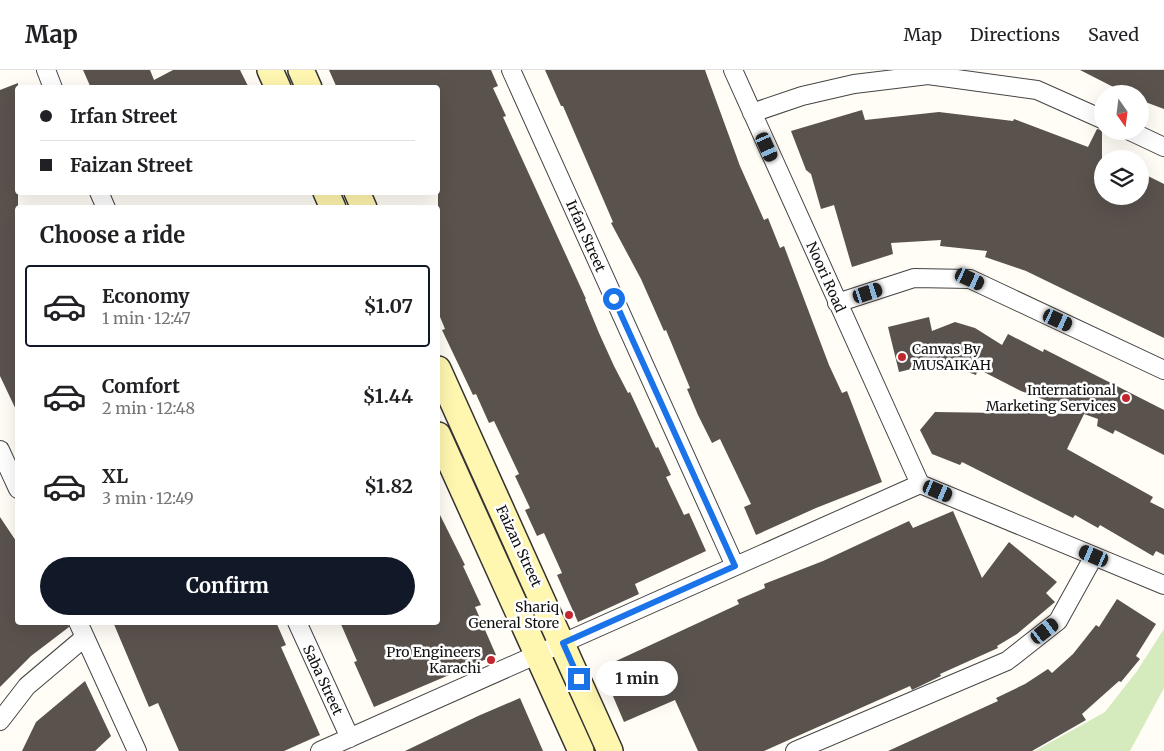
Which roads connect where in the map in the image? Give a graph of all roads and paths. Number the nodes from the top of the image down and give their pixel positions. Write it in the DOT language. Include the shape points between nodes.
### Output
graph roads {
  1 [pos="46,70"];
  2 [pos="270,70"];
  3 [pos="301,70"];
  4 [pos="511,70"];
  5 [pos="733,70"];
  6 [pos="949,74"];
  7 [pos="52,85"];
  8 [pos="277,85"];
  9 [pos="308,85"];
  10 [pos="752,113"];
  11 [pos="1094,115"];
  12 [pos="1149,139"];
  13 [pos="1164,146"];
  14 [pos="837,303"];
  15 [pos="1164,370"];
  16 [pos="440,373"];
  17 [pos="440,439"];
  18 [pos="2,461"];
  19 [pos="15,484"];
  20 [pos="920,484"];
  21 [pos="1094,556"];
  22 [pos="735,566"];
  23 [pos="1164,585"];
  24 [pos="298,625"];
  25 [pos="82,630"];
  26 [pos="563,643"];
  27 [pos="538,654"];
  28 [pos="0,721"];
  29 [pos="350,738"];
  30 [pos="137,751"];
  31 [pos="320,751"];
  32 [pos="581,751"];
  33 [pos="610,751"];
  34 [pos="795,751"];
  1 -- 7 [label="street"];
  2 -- 8 [label="street"];
  3 -- 9 [label="street"];
  4 -- 22 [label="street, Irfan Street"];
  5 -- 10 [label="street, Noori Road"];
  6 -- 10 [label="street" via="854,84 802,96"];
  6 -- 11 [label="street" via="1037,90"];
  10 -- 14 [label="street, Noori Road"];
  12 -- 13 [label="street"];
  14 -- 15 [label="street" via="914,278 970,279"];
  14 -- 20 [label="street, Noori Road"];
  16 -- 26 [label="street, Faizan Street"];
  17 -- 27 [label="street, Faizan Street"];
  18 -- 19 [label="street"];
  20 -- 21 [label="street"];
  20 -- 22 [label="street"];
  21 -- 23 [label="street"];
  21 -- 34 [label="street" via="1058,621 1007,661"];
  22 -- 26 [label="street"];
  24 -- 29 [label="street, Saba Street"];
  25 -- 28 [label="street" via="27,686"];
  25 -- 30 [label="street"];
  26 -- 27 [label="street"];
  26 -- 33 [label="street, Faizan Street"];
  27 -- 29 [label="street"];
  27 -- 32 [label="street, Faizan Street"];
  29 -- 31 [label="street"];
}
